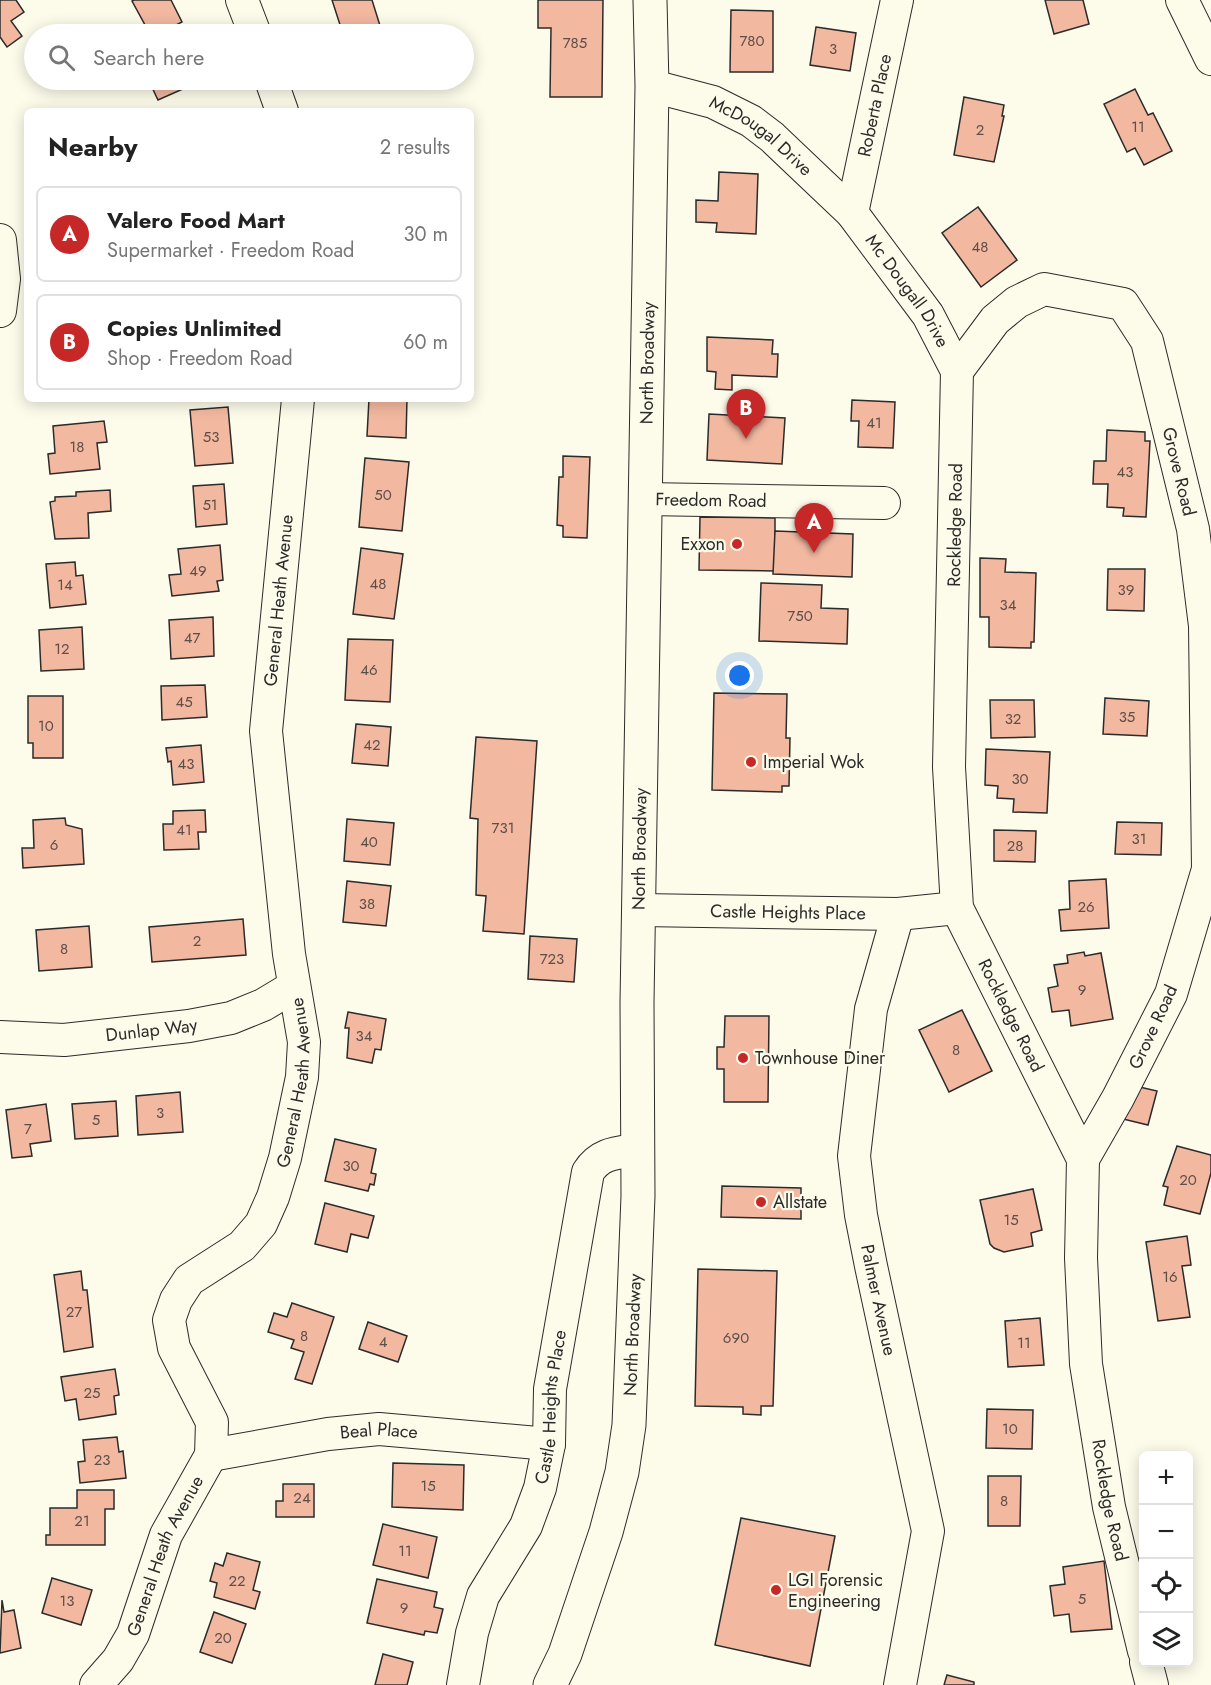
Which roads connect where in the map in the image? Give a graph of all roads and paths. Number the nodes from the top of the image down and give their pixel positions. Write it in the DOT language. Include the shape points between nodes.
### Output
graph roads {
  1 [pos="242,0"];
  2 [pos="650,0"];
  3 [pos="897,0"];
  4 [pos="1182,0"];
  5 [pos="251,24"];
  6 [pos="1211,59"];
  7 [pos="652,86"];
  8 [pos="275,90"];
  9 [pos="281,108"];
  10 [pos="852,213"];
  11 [pos="0,240"];
  12 [pos="0,311"];
  13 [pos="957,371"];
  14 [pos="298,402"];
  15 [pos="645,499"];
  16 [pos="884,503"];
  17 [pos="1209,852"];
  18 [pos="946,909"];
  19 [pos="640,910"];
  20 [pos="898,914"];
  21 [pos="293,987"];
  22 [pos="0,1037"];
  23 [pos="637,1150"];
  24 [pos="1083,1159"];
  25 [pos="549,1444"];
  26 [pos="211,1455"];
  27 [pos="1139,1634"];
  28 [pos="1147,1667"];
  29 [pos="96,1685"];
  30 [pos="463,1685"];
  31 [pos="550,1685"];
  32 [pos="900,1685"];
  33 [pos="1152,1685"];
  1 -- 5 [label="street"];
  2 -- 7 [label="main road, North Broadway"];
  3 -- 10 [label="street, Roberta Place"];
  4 -- 6 [label="street"];
  7 -- 10 [label="street, McDougal Drive" via="713,102 751,122"];
  7 -- 15 [label="main road, North Broadway"];
  8 -- 9 [label="street"];
  10 -- 13 [label="street, Mc Dougall Drive" via="928,315"];
  11 -- 12 [label="street" via="4,279"];
  13 -- 17 [label="street, Grove Road" via="995,320 1017,302 1044,289 1123,304 1148,341 1193,529 1205,626"];
  13 -- 18 [label="street, Rockledge Road"];
  14 -- 21 [label="street, General Heath Avenue" via="266,731"];
  15 -- 16 [label="street, Freedom Road"];
  15 -- 19 [label="main road, North Broadway"];
  17 -- 24 [label="street, Grove Road" via="1208,869 1171,994"];
  18 -- 20 [label="street, Castle Heights Place"];
  18 -- 24 [label="street, Rockledge Road"];
  19 -- 20 [label="street, Castle Heights Place"];
  19 -- 23 [label="main road, North Broadway"];
  20 -- 32 [label="street, Palmer Avenue" via="871,1009 854,1156 867,1246 928,1531"];
  21 -- 22 [label="street, Dunlap Way" via="231,1018 189,1026 64,1040"];
  21 -- 26 [label="street, General Heath Avenue" via="304,1042 302,1077 273,1197 261,1224 242,1246 189,1280 176,1300 170,1320 174,1348 212,1422"];
  23 -- 25 [label="street, Castle Heights Place" via="603,1156 588,1172 550,1389"];
  23 -- 31 [label="main road, North Broadway" via="633,1357 622,1472 590,1582"];
  24 -- 27 [label="street, Rockledge Road" via="1081,1258 1086,1364 1109,1506"];
  25 -- 26 [label="street, Beal Place" via="379,1430 328,1434"];
  25 -- 30 [label="street, Castle Heights Place" via="540,1488 526,1526 483,1596"];
  26 -- 29 [label="street, General Heath Avenue" via="166,1535 133,1634 118,1660"];
  28 -- 33 [label="street"];
}
